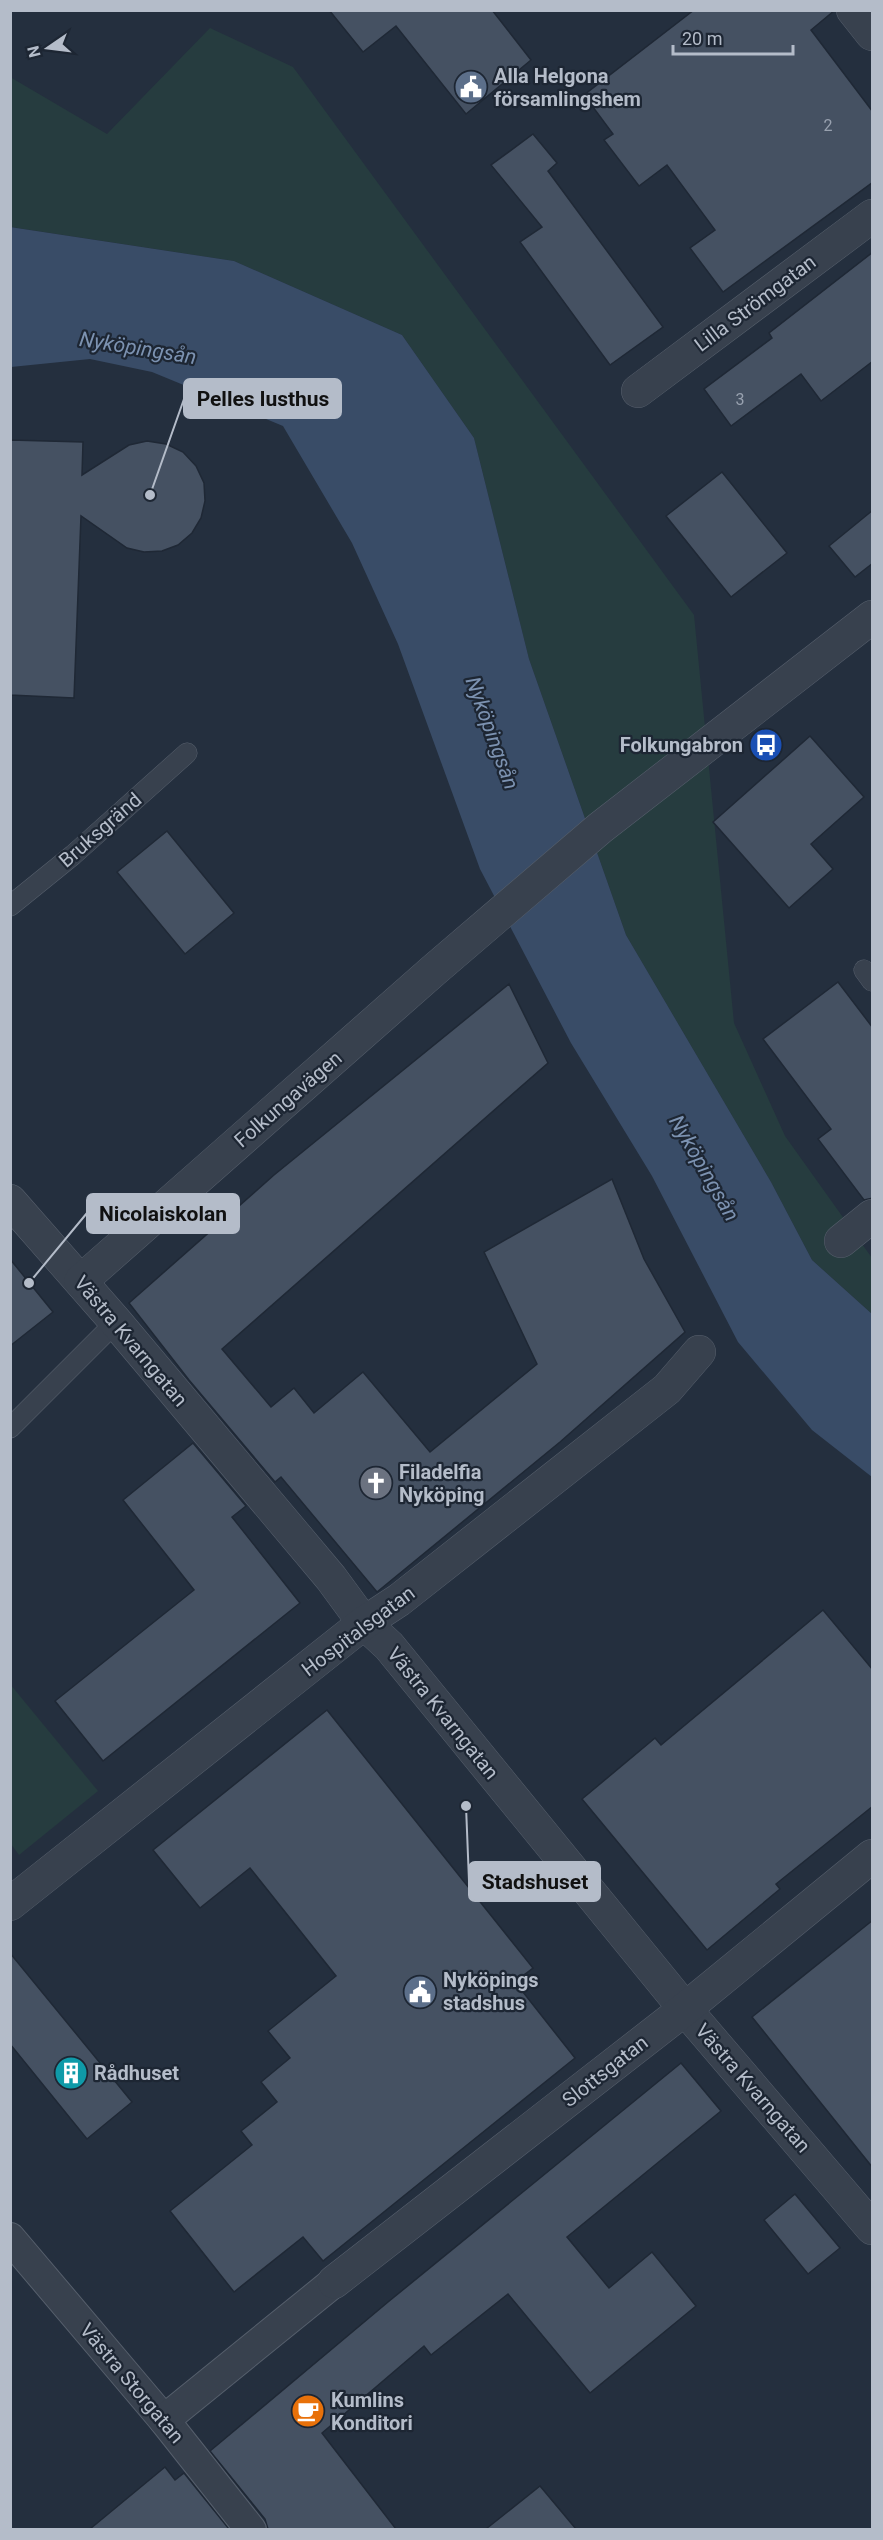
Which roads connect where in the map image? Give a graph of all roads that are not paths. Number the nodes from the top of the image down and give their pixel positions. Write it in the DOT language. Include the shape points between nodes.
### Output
graph roads {
  1 [pos="853,10"];
  2 [pos="873,34"];
  3 [pos="873,216"];
  4 [pos="638,391"];
  5 [pos="873,617"];
  6 [pos="187,753"];
  7 [pos="10,906"];
  8 [pos="10,1202"];
  9 [pos="873,1216"];
  10 [pos="841,1241"];
  11 [pos="81,1281"];
  12 [pos="116,1322"];
  13 [pos="699,1352"];
  14 [pos="10,1428"];
  15 [pos="364,1623"];
  16 [pos="873,1856"];
  17 [pos="10,1904"];
  18 [pos="685,2009"];
  19 [pos="873,2228"];
  20 [pos="10,2238"];
  21 [pos="334,2282"];
  22 [pos="164,2420"];
  23 [pos="251,2529"];
  1 -- 2 [label="street"];
  3 -- 4 [label="street, Lilla Strömgatan"];
  5 -- 11 [label="street, Folkungavägen" via="600,828"];
  6 -- 7 [label="lane, Bruksgränd"];
  8 -- 11 [label="street, Västra Kvarngatan"];
  9 -- 10 [label="street"];
  11 -- 12 [label="street, Västra Kvarngatan"];
  12 -- 14 [label="lane"];
  12 -- 15 [label="street, Västra Kvarngatan" via="331,1578"];
  13 -- 15 [label="street, Hospitalsgatan" via="667,1389 399,1600"];
  15 -- 17 [label="street, Hospitalsgatan"];
  15 -- 18 [label="street, Västra Kvarngatan" via="389,1646"];
  16 -- 18 [label="street, Slottsgatan"];
  18 -- 19 [label="street, Västra Kvarngatan"];
  18 -- 21 [label="street, Slottsgatan"];
  20 -- 22 [label="street, Västra Storgatan"];
  21 -- 22 [label="street"];
  22 -- 23 [label="street, Västra Storgatan"];
}
